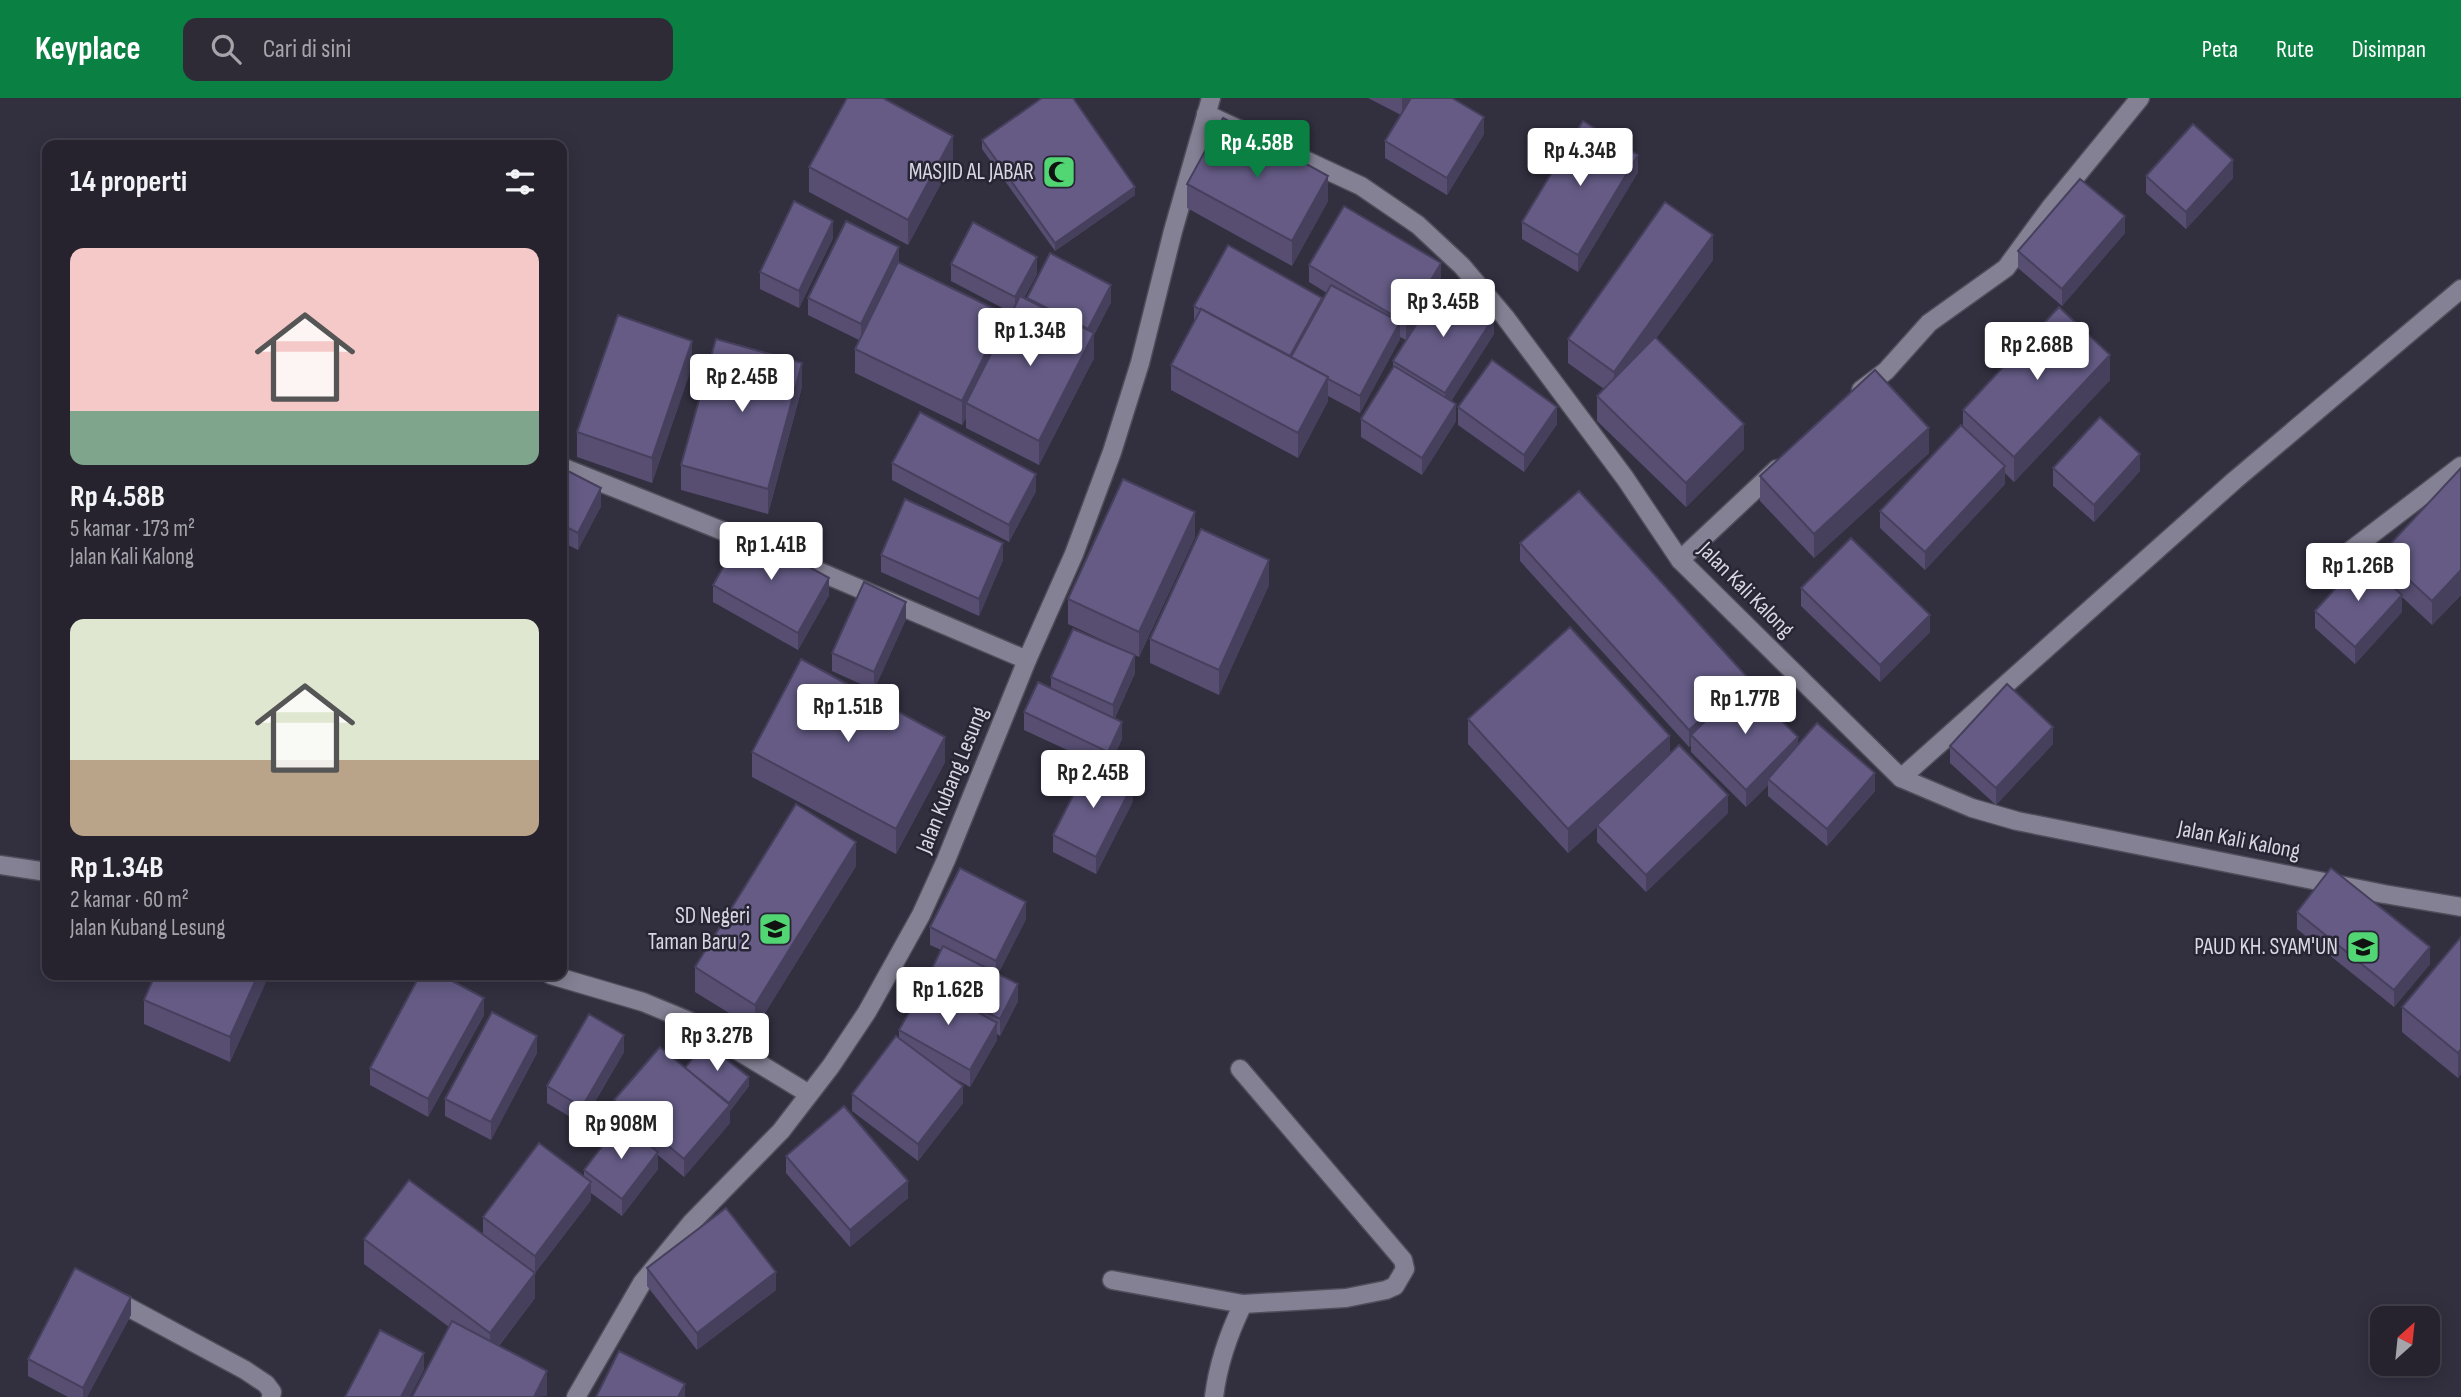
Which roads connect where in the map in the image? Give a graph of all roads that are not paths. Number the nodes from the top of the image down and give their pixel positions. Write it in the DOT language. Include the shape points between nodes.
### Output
graph roads {
  1 [pos="2140,98"];
  2 [pos="1209,106"];
  3 [pos="2461,289"];
  4 [pos="1846,405"];
  5 [pos="1787,460"];
  6 [pos="2461,467"];
  7 [pos="567,469"];
  8 [pos="1680,560"];
  9 [pos="2325,570"];
  10 [pos="1027,660"];
  11 [pos="1901,778"];
  12 [pos="0,865"];
  13 [pos="42,871"];
  14 [pos="2461,906"];
  15 [pos="567,980"];
  16 [pos="1240,1069"];
  17 [pos="809,1094"];
  18 [pos="1112,1280"];
  19 [pos="109,1297"];
  20 [pos="1243,1304"];
  21 [pos="271,1397"];
  22 [pos="576,1397"];
  23 [pos="1214,1397"];
  1 -- 4 [label="street" via="2006,268 1929,323 1886,371"];
  2 -- 8 [label="street, Jalan Kali Kalong" via="1360,186 1418,225 1462,266 1625,478"];
  2 -- 10 [label="street, Jalan Kubang Lesung" via="1112,452"];
  3 -- 11 [label="street" via="2235,480"];
  5 -- 8 [label="street"];
  6 -- 9 [label="street"];
  7 -- 10 [label="street"];
  8 -- 11 [label="street, Jalan Kali Kalong"];
  10 -- 17 [label="street, Jalan Kubang Lesung" via="921,915 867,1012"];
  11 -- 14 [label="street, Jalan Kali Kalong" via="2017,821"];
  12 -- 13 [label="street"];
  15 -- 17 [label="street" via="689,1021"];
  16 -- 20 [label="street" via="1394,1250 1405,1269 1395,1286 1386,1290 1336,1299"];
  17 -- 22 [label="street, Jalan Kubang Lesung" via="642,1283"];
  18 -- 20 [label="street"];
  19 -- 21 [label="street" via="245,1370 266,1384"];
  20 -- 23 [label="street" via="1220,1360"];
}
